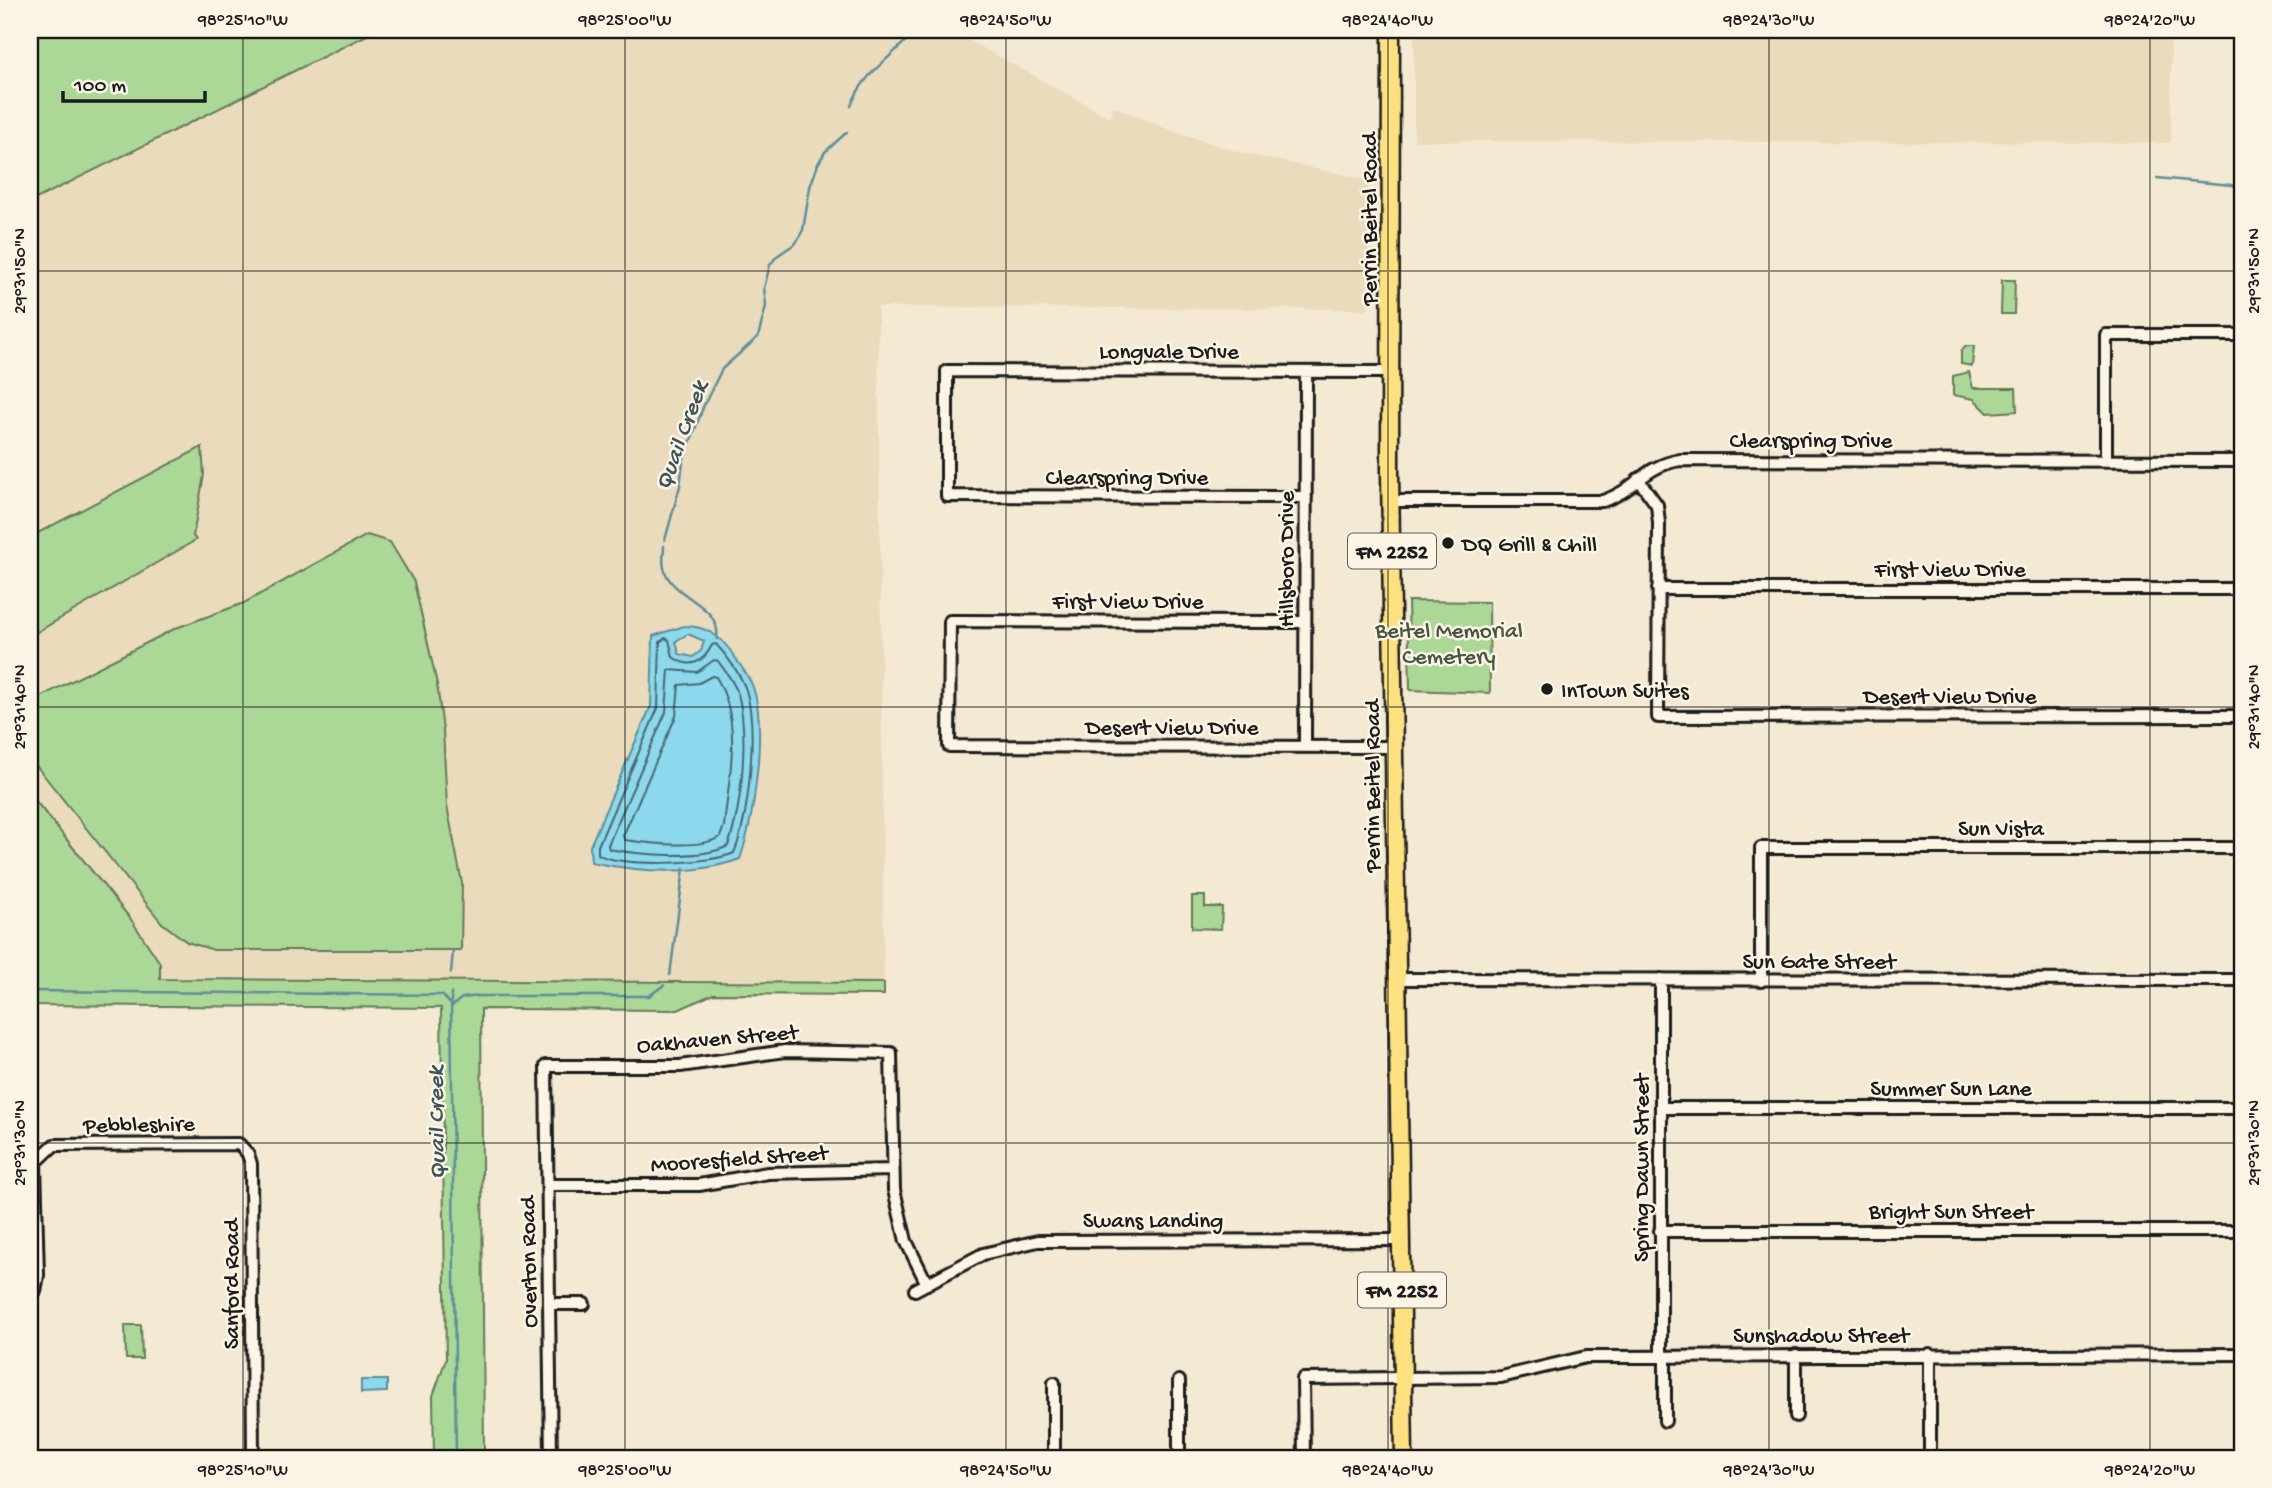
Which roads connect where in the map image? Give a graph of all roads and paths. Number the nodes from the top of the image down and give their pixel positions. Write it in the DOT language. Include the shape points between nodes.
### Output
graph roads {
  1 [pos="1391,30"];
  2 [pos="2242,335"];
  3 [pos="1306,372"];
  4 [pos="1391,372"];
  5 [pos="2106,460"];
  6 [pos="2242,461"];
  7 [pos="1638,479"];
  8 [pos="947,496"];
  9 [pos="1306,497"];
  10 [pos="1391,501"];
  11 [pos="1658,589"];
  12 [pos="2242,589"];
  13 [pos="1306,622"];
  14 [pos="2242,716"];
  15 [pos="949,746"];
  16 [pos="1305,747"];
  17 [pos="1394,747"];
  18 [pos="2242,848"];
  19 [pos="1396,979"];
  20 [pos="1661,979"];
  21 [pos="2242,980"];
  22 [pos="1761,981"];
  23 [pos="546,1066"];
  24 [pos="1661,1108"];
  25 [pos="2242,1108"];
  26 [pos="239,1144"];
  27 [pos="892,1170"];
  28 [pos="548,1185"];
  29 [pos="2242,1230"];
  30 [pos="1660,1231"];
  31 [pos="1402,1240"];
  32 [pos="928,1284"];
  33 [pos="915,1290"];
  34 [pos="30,1298"];
  35 [pos="549,1304"];
  36 [pos="584,1304"];
  37 [pos="1930,1354"];
  38 [pos="2242,1354"];
  39 [pos="1796,1355"];
  40 [pos="1663,1357"];
  41 [pos="1403,1377"];
  42 [pos="1179,1381"];
  43 [pos="1054,1383"];
  44 [pos="1796,1416"];
  45 [pos="1665,1421"];
  46 [pos="253,1458"];
  47 [pos="551,1458"];
  48 [pos="1054,1458"];
  49 [pos="1179,1458"];
  50 [pos="1304,1458"];
  51 [pos="1404,1458"];
  52 [pos="1930,1458"];
  1 -- 4 [label="main road, Perrin Beitel Road / FM 2252"];
  2 -- 5 [label="street" via="2106,335"];
  3 -- 4 [label="street, Longvale Drive"];
  3 -- 8 [label="street, Longvale Drive" via="947,371"];
  3 -- 9 [label="street, Hillsboro Drive"];
  4 -- 10 [label="main road, Perrin Beitel Road / FM 2252"];
  5 -- 6 [label="street, Clearspring Drive"];
  5 -- 7 [label="street, Clearspring Drive" via="1680,460 1659,464"];
  7 -- 10 [label="street, Clearspring Drive" via="1614,497 1591,502"];
  7 -- 11 [label="street" via="1657,505"];
  8 -- 9 [label="street, Clearspring Drive"];
  9 -- 13 [label="street, Hillsboro Drive"];
  10 -- 17 [label="main road, Perrin Beitel Road / FM 2252"];
  11 -- 12 [label="street, First View Drive"];
  11 -- 14 [label="street, Desert View Drive" via="1658,717"];
  13 -- 15 [label="street, First View Drive" via="950,621"];
  13 -- 16 [label="street, Hillsboro Drive"];
  15 -- 16 [label="street, Desert View Drive"];
  16 -- 17 [label="street, Desert View Drive"];
  17 -- 19 [label="main road, Perrin Beitel Road / FM 2252"];
  18 -- 22 [label="street, Sun Vista" via="1760,848"];
  19 -- 20 [label="street, Sun Gate Street"];
  19 -- 31 [label="main road, Perrin Beitel Road / FM 2252"];
  20 -- 22 [label="street, Sun Gate Street"];
  20 -- 24 [label="street, Spring Dawn Street"];
  21 -- 22 [label="street, Sun Gate Street"];
  23 -- 27 [label="street, Oakhaven Street" via="680,1066 798,1051 891,1053"];
  23 -- 28 [label="street, Overton Road"];
  24 -- 25 [label="street, Summer Sun Lane"];
  24 -- 30 [label="street, Spring Dawn Street"];
  26 -- 34 [label="street, Pebbleshire" via="54,1145 43,1153 35,1163 38,1275"];
  26 -- 46 [label="street, Sanford Road" via="251,1164"];
  27 -- 28 [label="street, Mooresfield Street" via="768,1173 699,1185"];
  27 -- 32 [label="street" via="898,1218"];
  28 -- 35 [label="street, Overton Road"];
  29 -- 30 [label="street, Bright Sun Street"];
  30 -- 40 [label="street, Spring Dawn Street"];
  31 -- 32 [label="street, Swans Landing" via="1038,1241 983,1254"];
  31 -- 41 [label="main road, Perrin Beitel Road / FM 2252"];
  32 -- 33 [label="street, Swans Landing"];
  35 -- 36 [label="street"];
  35 -- 47 [label="street, Overton Road"];
  37 -- 38 [label="street, Sunshadow Street"];
  37 -- 39 [label="street, Sunshadow Street"];
  37 -- 52 [label="street"];
  39 -- 40 [label="street, Sunshadow Street"];
  39 -- 44 [label="street"];
  40 -- 41 [label="street, Sunshadow Street" via="1586,1357 1501,1377"];
  40 -- 45 [label="street, Spring Dawn Street"];
  41 -- 50 [label="street, Sunshadow Street" via="1303,1379"];
  41 -- 51 [label="main road, Perrin Beitel Road / FM 2252"];
  42 -- 49 [label="street"];
  43 -- 48 [label="street"];
}
